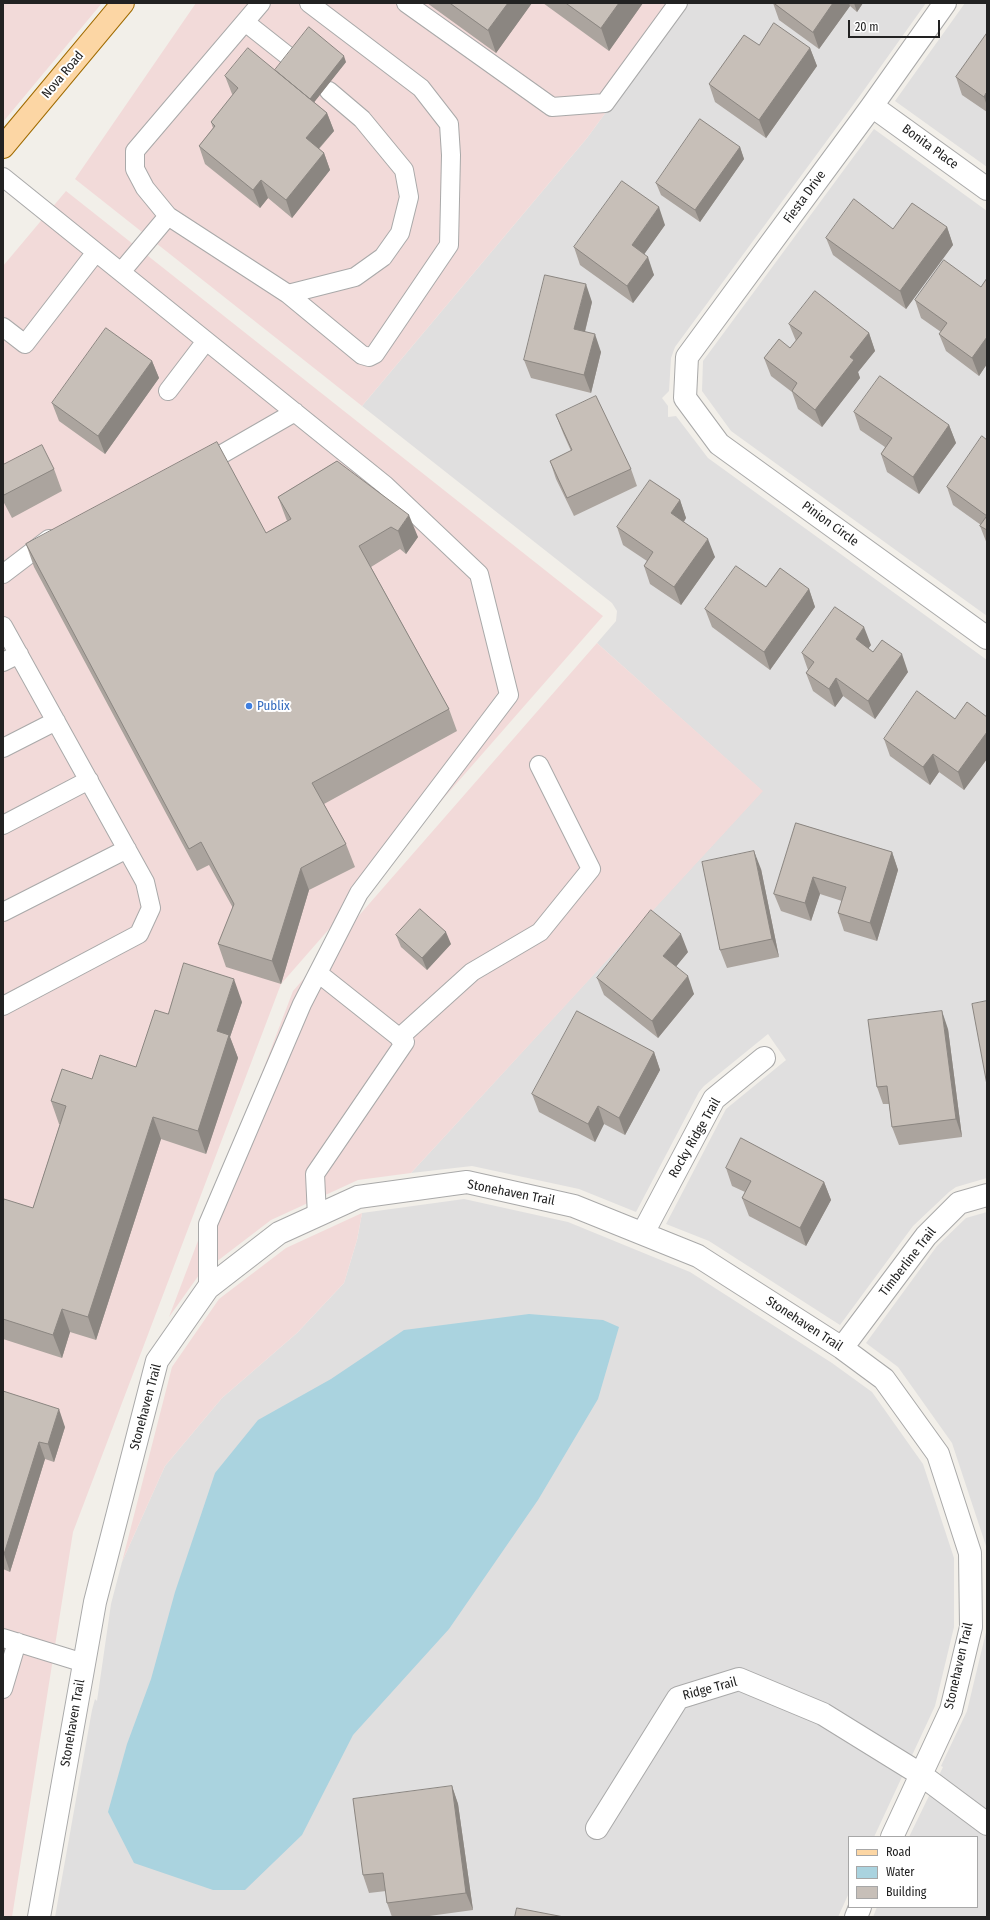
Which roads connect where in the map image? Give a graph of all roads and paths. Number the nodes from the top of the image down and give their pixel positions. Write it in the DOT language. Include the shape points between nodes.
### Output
graph roads {
  1 [pos="123,3"];
  2 [pos="261,3"];
  3 [pos="309,3"];
  4 [pos="406,3"];
  5 [pos="678,3"];
  6 [pos="945,3"];
  7 [pos="245,22"];
  8 [pos="288,56"];
  9 [pos="329,91"];
  10 [pos="872,106"];
  11 [pos="3,147"];
  12 [pos="3,177"];
  13 [pos="987,189"];
  14 [pos="168,216"];
  15 [pos="96,252"];
  16 [pos="121,272"];
  17 [pos="288,294"];
  18 [pos="3,327"];
  19 [pos="206,341"];
  20 [pos="168,391"];
  21 [pos="685,398"];
  22 [pos="295,412"];
  23 [pos="185,475"];
  24 [pos="66,530"];
  25 [pos="3,574"];
  26 [pos="3,626"];
  27 [pos="987,638"];
  28 [pos="11,658"];
  29 [pos="56,721"];
  30 [pos="3,748"];
  31 [pos="539,766"];
  32 [pos="89,780"];
  33 [pos="3,824"];
  34 [pos="127,849"];
  35 [pos="3,912"];
  36 [pos="318,974"];
  37 [pos="3,1006"];
  38 [pos="399,1038"];
  39 [pos="764,1058"];
  40 [pos="987,1195"];
  41 [pos="318,1216"];
  42 [pos="643,1233"];
  43 [pos="208,1288"];
  44 [pos="842,1348"];
  45 [pos="10,1640"];
  46 [pos="84,1663"];
  47 [pos="3,1689"];
  48 [pos="920,1774"];
  49 [pos="987,1824"];
  50 [pos="597,1828"];
  51 [pos="892,1836"];
  52 [pos="39,1917"];
  1 -- 11 [label="main road, Nova Road"];
  2 -- 7 [label="lane"];
  3 -- 17 [label="lane" via="421,88 449,124 449,245 375,354 369,357 362,355"];
  4 -- 5 [label="lane" via="552,108 605,103"];
  6 -- 10 [label="street, Fiesta Drive"];
  7 -- 8 [label="lane"];
  7 -- 14 [label="lane" via="135,151 135,169 145,188"];
  9 -- 17 [label="lane" via="362,119 404,170 409,197 400,233 383,257 355,277"];
  10 -- 13 [label="street, Bonita Place"];
  10 -- 21 [label="street, Fiesta Drive" via="687,357"];
  12 -- 15 [label="lane"];
  14 -- 16 [label="lane"];
  14 -- 17 [label="lane"];
  15 -- 16 [label="lane"];
  15 -- 18 [label="lane" via="25,344"];
  16 -- 19 [label="lane"];
  19 -- 20 [label="lane"];
  19 -- 22 [label="lane"];
  21 -- 27 [label="street, Pinion Circle" via="719,444"];
  22 -- 23 [label="lane"];
  22 -- 36 [label="lane" via="385,485 479,574 509,695 359,893"];
  24 -- 25 [label="lane" via="52,537"];
  26 -- 28 [label="lane"];
  28 -- 29 [label="lane"];
  29 -- 30 [label="lane"];
  29 -- 32 [label="lane"];
  31 -- 38 [label="lane" via="591,869 540,932 472,972"];
  32 -- 33 [label="lane"];
  32 -- 34 [label="lane"];
  34 -- 35 [label="lane"];
  34 -- 37 [label="lane" via="145,882 150,908 139,934"];
  36 -- 38 [label="lane"];
  36 -- 43 [label="lane" via="302,1004 208,1224"];
  38 -- 41 [label="lane" via="405,1042 315,1174"];
  39 -- 42 [label="street, Rocky Ridge Trail" via="714,1099"];
  40 -- 44 [label="street, Timberline Trail" via="959,1203 926,1236"];
  41 -- 42 [label="street, Stonehaven Trail" via="358,1197 467,1182 574,1206"];
  41 -- 43 [label="street, Stonehaven Trail" via="279,1233"];
  42 -- 44 [label="street, Stonehaven Trail" via="698,1256"];
  43 -- 46 [label="street, Stonehaven Trail" via="157,1361 95,1602"];
  44 -- 48 [label="street, Stonehaven Trail" via="884,1378 938,1454 970,1554 971,1627 951,1710"];
  45 -- 46 [label="lane"];
  45 -- 47 [label="lane"];
  46 -- 52 [label="street, Stonehaven Trail"];
  48 -- 49 [label="street, Ridge Trail"];
  48 -- 50 [label="street, Ridge Trail" via="823,1714 739,1679 678,1698"];
  48 -- 51 [label="street, Stonehaven Trail"];
}
